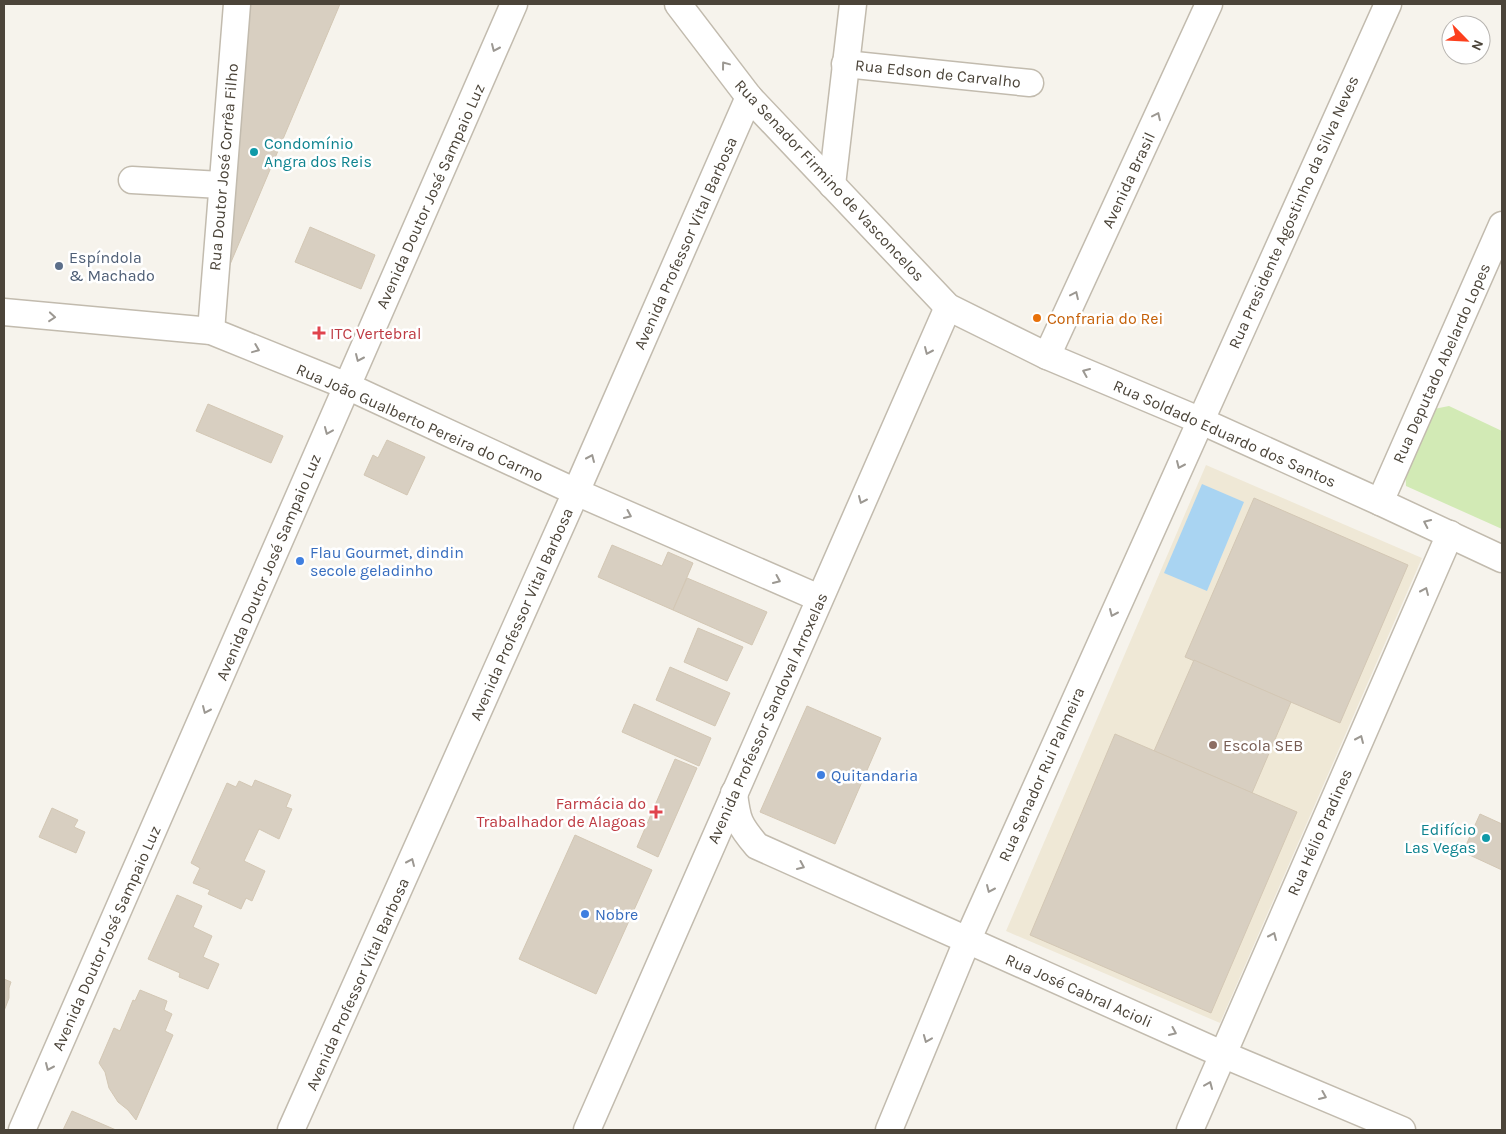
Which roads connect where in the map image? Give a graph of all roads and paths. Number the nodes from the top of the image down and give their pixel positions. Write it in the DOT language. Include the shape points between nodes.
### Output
graph roads {
  1 [pos="237,4"];
  2 [pos="514,4"];
  3 [pos="678,4"];
  4 [pos="853,4"];
  5 [pos="1209,4"];
  6 [pos="1388,4"];
  7 [pos="845,64"];
  8 [pos="1030,83"];
  9 [pos="749,97"];
  10 [pos="132,180"];
  11 [pos="221,185"];
  12 [pos="832,185"];
  13 [pos="1502,225"];
  14 [pos="948,307"];
  15 [pos="4,312"];
  16 [pos="210,331"];
  17 [pos="1047,356"];
  18 [pos="347,386"];
  19 [pos="1199,420"];
  20 [pos="576,492"];
  21 [pos="1380,502"];
  22 [pos="1450,534"];
  23 [pos="1502,559"];
  24 [pos="819,598"];
  25 [pos="734,793"];
  26 [pos="757,846"];
  27 [pos="700,870"];
  28 [pos="967,941"];
  29 [pos="1222,1054"];
  30 [pos="22,1130"];
  31 [pos="291,1130"];
  32 [pos="587,1130"];
  33 [pos="889,1130"];
  34 [pos="1190,1130"];
  35 [pos="1402,1130"];
  1 -- 11 [label="street, Rua Doutor José Corrêa Filho"];
  2 -- 18 [label="street, Avenida Doutor José Sampaio Luz, one-way"];
  9 -- 3 [label="street, Rua Senador Firmino de Vasconcelos, one-way"];
  4 -- 7 [label="street"];
  17 -- 5 [label="street, Avenida Brasil, one-way"];
  6 -- 19 [label="street, Rua Presidente Agostinho da Silva Neves"];
  7 -- 8 [label="street, Rua Edson de Carvalho"];
  7 -- 12 [label="street"];
  9 -- 12 [label="street, Rua Senador Firmino de Vasconcelos"];
  20 -- 9 [label="street, Avenida Professor Vital Barbosa, one-way"];
  10 -- 11 [label="street"];
  11 -- 16 [label="street, Rua Doutor José Corrêa Filho"];
  12 -- 14 [label="street, Rua Senador Firmino de Vasconcelos"];
  13 -- 21 [label="street, Rua Deputado Abelardo Lopes"];
  14 -- 17 [label="street, Rua Soldado Eduardo dos Santos"];
  14 -- 24 [label="street, Avenida Professor Sandoval Arroxelas, one-way"];
  15 -- 16 [label="street, Rua João Gualberto Pereira do Carmo, one-way"];
  16 -- 18 [label="street, Rua João Gualberto Pereira do Carmo, one-way"];
  19 -- 17 [label="street, Rua Soldado Eduardo dos Santos, one-way"];
  18 -- 20 [label="street, Rua João Gualberto Pereira do Carmo"];
  18 -- 30 [label="street, Avenida Doutor José Sampaio Luz, one-way"];
  19 -- 21 [label="street, Rua Soldado Eduardo dos Santos"];
  19 -- 28 [label="street, Rua Senador Rui Palmeira, one-way"];
  20 -- 24 [label="street, Rua João Gualberto Pereira do Carmo, one-way"];
  31 -- 20 [label="street, Avenida Professor Vital Barbosa, one-way"];
  22 -- 21 [label="street, Rua Soldado Eduardo dos Santos, one-way"];
  22 -- 23 [label="street, Rua Soldado Eduardo dos Santos"];
  29 -- 22 [label="street, Rua Hélio Pradines, one-way"];
  24 -- 25 [label="street, Avenida Professor Sandoval Arroxelas"];
  25 -- 26 [label="street, Rua José Cabral Acioli" via="736,816 742,829"];
  25 -- 27 [label="street, Avenida Professor Sandoval Arroxelas"];
  26 -- 27 [label="street, Rua José Cabral Acioli" via="740,846 724,851"];
  26 -- 28 [label="street, Rua José Cabral Acioli, one-way"];
  27 -- 32 [label="street, Avenida Professor Sandoval Arroxelas"];
  28 -- 29 [label="street, Rua José Cabral Acioli, one-way"];
  28 -- 33 [label="street, Rua Senador Rui Palmeira, one-way"];
  34 -- 29 [label="street, Rua Hélio Pradines, one-way"];
  29 -- 35 [label="street, Rua José Cabral Acioli, one-way"];
}
